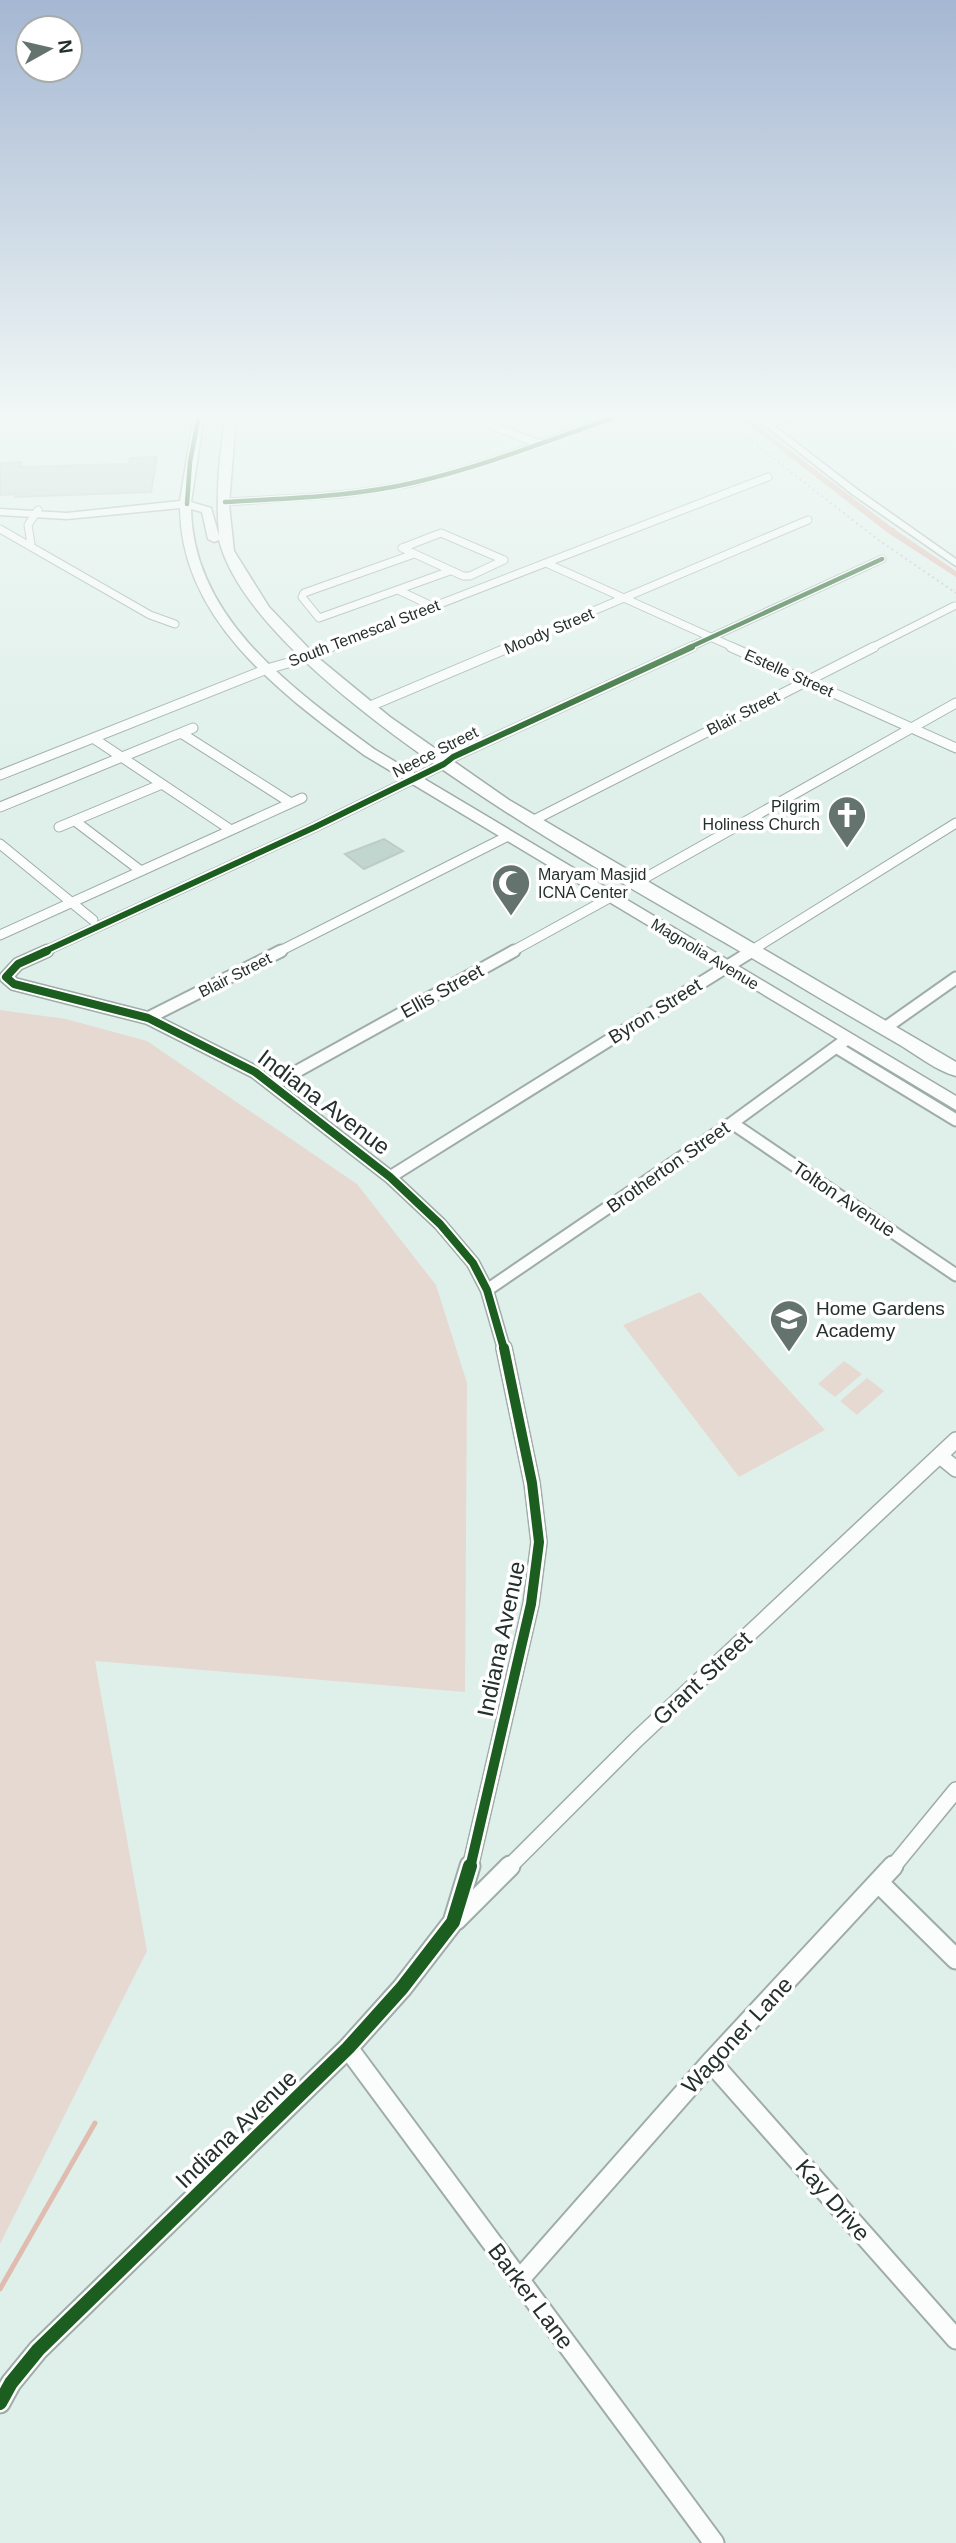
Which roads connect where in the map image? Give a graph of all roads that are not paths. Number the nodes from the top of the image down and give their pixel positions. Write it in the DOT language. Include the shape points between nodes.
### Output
graph roads {
  1 [pos="186,533"];
  2 [pos="11,534"];
  3 [pos="28,534"];
  4 [pos="214,534"];
  5 [pos="225,534"];
  6 [pos="439,534"];
  7 [pos="443,534"];
  8 [pos="622,534"];
  9 [pos="776,534"];
  10 [pos="914,534"];
  11 [pos="31,544"];
  12 [pos="229,552"];
  13 [pos="414,554"];
  14 [pos="882,559"];
  15 [pos="546,563"];
  16 [pos="956,563"];
  17 [pos="450,571"];
  18 [pos="398,590"];
  19 [pos="626,598"];
  20 [pos="954,606"];
  21 [pos="434,607"];
  22 [pos="175,624"];
  23 [pos="710,637"];
  24 [pos="309,657"];
  25 [pos="267,668"];
  26 [pos="806,681"];
  27 [pos="956,703"];
  28 [pos="368,707"];
  29 [pos="193,728"];
  30 [pos="911,728"];
  31 [pos="181,733"];
  32 [pos="93,738"];
  33 [pos="352,739"];
  34 [pos="956,748"];
  35 [pos="122,757"];
  36 [pos="444,764"];
  37 [pos="0,775"];
  38 [pos="414,778"];
  39 [pos="162,784"];
  40 [pos="302,798"];
  41 [pos="291,803"];
  42 [pos="0,807"];
  43 [pos="516,812"];
  44 [pos="75,821"];
  45 [pos="532,821"];
  46 [pos="956,823"];
  47 [pos="59,827"];
  48 [pos="231,830"];
  49 [pos="508,836"];
  50 [pos="0,844"];
  51 [pos="141,871"];
  52 [pos="636,883"];
  53 [pos="611,897"];
  54 [pos="73,902"];
  55 [pos="93,920"];
  56 [pos="0,935"];
  57 [pos="752,951"];
  58 [pos="727,967"];
  59 [pos="6,977"];
  60 [pos="956,978"];
  61 [pos="148,1018"];
  62 [pos="885,1028"];
  63 [pos="841,1043"];
  64 [pos="956,1070"];
  65 [pos="274,1084"];
  66 [pos="956,1104"];
  67 [pos="956,1120"];
  68 [pos="732,1123"];
  69 [pos="390,1177"];
  70 [pos="956,1275"];
  71 [pos="487,1290"];
  72 [pos="956,1440"];
  73 [pos="940,1457"];
  74 [pos="956,1469"];
  75 [pos="956,1790"];
  76 [pos="879,1883"];
  77 [pos="453,1922"];
  78 [pos="956,1959"];
  79 [pos="348,2048"];
  80 [pos="711,2062"];
  81 [pos="519,2280"];
  82 [pos="956,2339"];
  83 [pos="0,2403"];
  84 [pos="714,2543"];
  1 -- 25 [label="main road, Magnolia Avenue" via="214,604"];
  2 -- 11 [label="street"];
  3 -- 11 [label="street"];
  4 -- 12 [label="main road" via="218,549"];
  5 -- 12 [label="main road, Magnolia Avenue"];
  6 -- 13 [label="street" via="404,545 402,548"];
  7 -- 17 [label="street" via="505,560 470,576"];
  8 -- 15 [label="street, South Temescal Street"];
  9 -- 19 [label="street, Moody Street"];
  10 -- 16 [label="street"];
  11 -- 22 [label="street" via="150,615"];
  12 -- 24 [label="main road, Magnolia Avenue" via="272,620"];
  13 -- 17 [label="street"];
  13 -- 18 [label="street" via="302,597 319,618"];
  14 -- 23 [label="street, Neece Street"];
  15 -- 19 [label="street, Estelle Street"];
  15 -- 21 [label="street, South Temescal Street"];
  17 -- 18 [label="street"];
  18 -- 21 [label="street"];
  19 -- 23 [label="street, Estelle Street"];
  19 -- 28 [label="street, Moody Street"];
  20 -- 26 [label="street, Blair Street"];
  21 -- 24 [label="street, South Temescal Street"];
  23 -- 26 [label="street, Estelle Street"];
  23 -- 36 [label="street, Neece Street"];
  24 -- 25 [label="street, South Temescal Street"];
  24 -- 28 [label="main road, Magnolia Avenue"];
  25 -- 32 [label="street, South Temescal Street"];
  25 -- 33 [label="main road, Magnolia Avenue"];
  26 -- 30 [label="street, Estelle Street"];
  26 -- 45 [label="street, Blair Street"];
  27 -- 30 [label="street"];
  28 -- 36 [label="main road, Magnolia Avenue"];
  29 -- 31 [label="street"];
  30 -- 34 [label="street, Estelle Street"];
  30 -- 52 [label="street"];
  31 -- 35 [label="street"];
  31 -- 41 [label="street"];
  32 -- 35 [label="street"];
  32 -- 37 [label="street, South Temescal Street"];
  33 -- 36 [label="main road" via="417,767"];
  33 -- 38 [label="main road, Magnolia Avenue"];
  35 -- 39 [label="street"];
  35 -- 42 [label="street"];
  36 -- 38 [label="street, Neece Street"];
  36 -- 43 [label="main road, Magnolia Avenue"];
  38 -- 43 [label="main road" via="433,776 454,782"];
  38 -- 49 [label="main road, Magnolia Avenue"];
  38 -- 59 [label="street, Neece Street" via="18,964"];
  39 -- 44 [label="street"];
  39 -- 48 [label="street"];
  40 -- 41 [label="street"];
  41 -- 48 [label="street"];
  43 -- 45 [label="main road, Magnolia Avenue"];
  44 -- 47 [label="street"];
  44 -- 51 [label="street"];
  45 -- 52 [label="main road, Magnolia Avenue"];
  46 -- 57 [label="street, Byron Street"];
  48 -- 51 [label="street"];
  49 -- 53 [label="main road, Magnolia Avenue"];
  49 -- 61 [label="street, Blair Street"];
  50 -- 54 [label="street"];
  51 -- 54 [label="street"];
  52 -- 57 [label="main road, Magnolia Avenue"];
  53 -- 57 [label="main road" via="736,951"];
  53 -- 58 [label="main road, Magnolia Avenue"];
  53 -- 65 [label="street, Ellis Street"];
  54 -- 55 [label="street"];
  54 -- 56 [label="street"];
  57 -- 58 [label="street, Byron Street"];
  57 -- 62 [label="main road, Magnolia Avenue"];
  58 -- 62 [label="main road" via="753,968 866,1024"];
  58 -- 63 [label="main road, Magnolia Avenue"];
  58 -- 69 [label="street, Byron Street"];
  59 -- 61 [label="street, Indiana Avenue" via="14,984"];
  60 -- 62 [label="street"];
  61 -- 65 [label="street, Indiana Avenue"];
  62 -- 64 [label="main road, Magnolia Avenue"];
  63 -- 66 [label="main road, Magnolia Avenue"];
  63 -- 67 [label="street, Magnolia Avenue"];
  63 -- 68 [label="street, Brotherton Street"];
  65 -- 69 [label="street, Indiana Avenue"];
  68 -- 70 [label="street, Tolton Avenue"];
  68 -- 71 [label="street, Brotherton Street"];
  69 -- 71 [label="street, Indiana Avenue" via="461,1247"];
  71 -- 77 [label="street, Indiana Avenue" via="515,1393 532,1483 538,1557 468,1876"];
  72 -- 73 [label="street, Grant Street"];
  73 -- 74 [label="street"];
  73 -- 77 [label="street, Grant Street" via="636,1740"];
  75 -- 76 [label="street, Wagoner Lane"];
  76 -- 78 [label="street"];
  76 -- 80 [label="street, Wagoner Lane"];
  77 -- 79 [label="street, Indiana Avenue"];
  79 -- 81 [label="street, Barker Lane"];
  79 -- 83 [label="street, Indiana Avenue" via="38,2350"];
  80 -- 81 [label="street, Wagoner Lane"];
  80 -- 82 [label="street, Kay Drive"];
  81 -- 84 [label="street, Barker Lane"];
}
